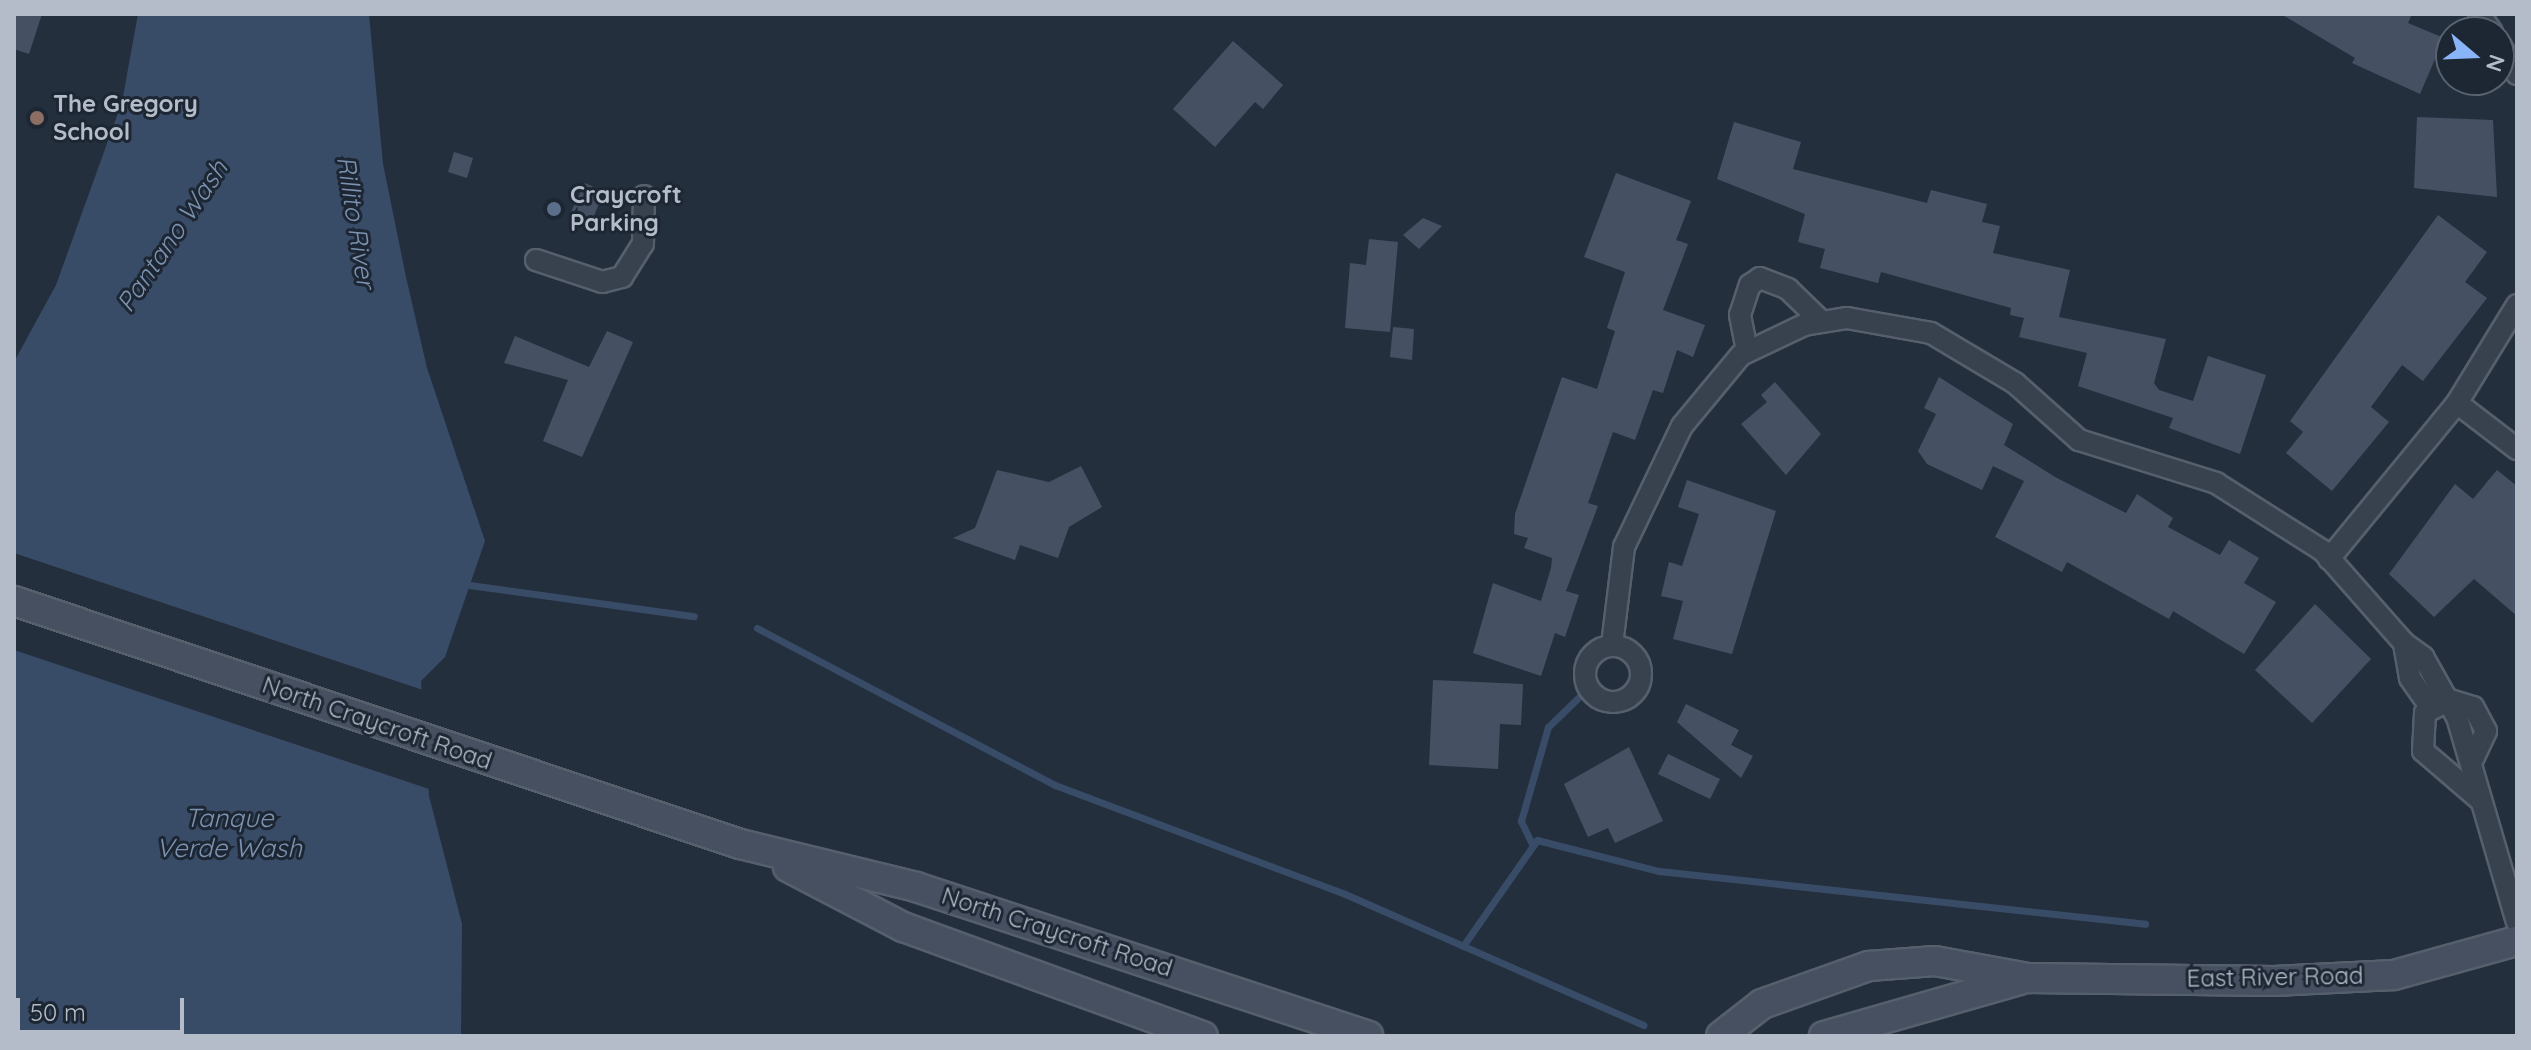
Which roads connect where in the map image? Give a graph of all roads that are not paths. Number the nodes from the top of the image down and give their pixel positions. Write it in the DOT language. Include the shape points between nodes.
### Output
graph roads {
  1 [pos="644,196"];
  2 [pos="536,260"];
  3 [pos="2517,305"];
  4 [pos="1822,322"];
  5 [pos="1747,351"];
  6 [pos="2457,403"];
  7 [pos="2517,449"];
  8 [pos="2329,559"];
  9 [pos="14,601"];
  10 [pos="1612,645"];
  11 [pos="2440,704"];
  12 [pos="2481,803"];
  13 [pos="740,844"];
  14 [pos="2517,922"];
  15 [pos="2517,941"];
  16 [pos="2029,978"];
  17 [pos="1203,1036"];
  18 [pos="1368,1036"];
  19 [pos="1721,1036"];
  20 [pos="1824,1036"];
  1 -- 2 [label="street" via="643,244 622,277 602,282"];
  3 -- 6 [label="street"];
  4 -- 5 [label="street"];
  4 -- 5 [label="street" via="1788,289 1760,278 1750,285 1740,315"];
  4 -- 8 [label="street" via="1890,320 1965,349 2079,440 2216,483"];
  5 -- 10 [label="street" via="1682,426 1651,479 1624,547"];
  6 -- 7 [label="street"];
  6 -- 8 [label="street"];
  8 -- 11 [label="street" via="2404,643 2410,678"];
  9 -- 13 [label="main road, North Craycroft Road"];
  11 -- 12 [label="street" via="2420,725 2423,751"];
  11 -- 12 [label="street" via="2473,707 2484,721 2485,743 2473,759"];
  12 -- 14 [label="street"];
  13 -- 17 [label="main road, North Craycroft Road" via="903,927"];
  13 -- 18 [label="main road, North Craycroft Road" via="916,887"];
  15 -- 16 [label="main road, East River Road" via="2394,975"];
  16 -- 19 [label="main road, East River Road" via="1935,961 1869,966 1762,1004"];
  16 -- 20 [label="main road, East River Road"];
}
